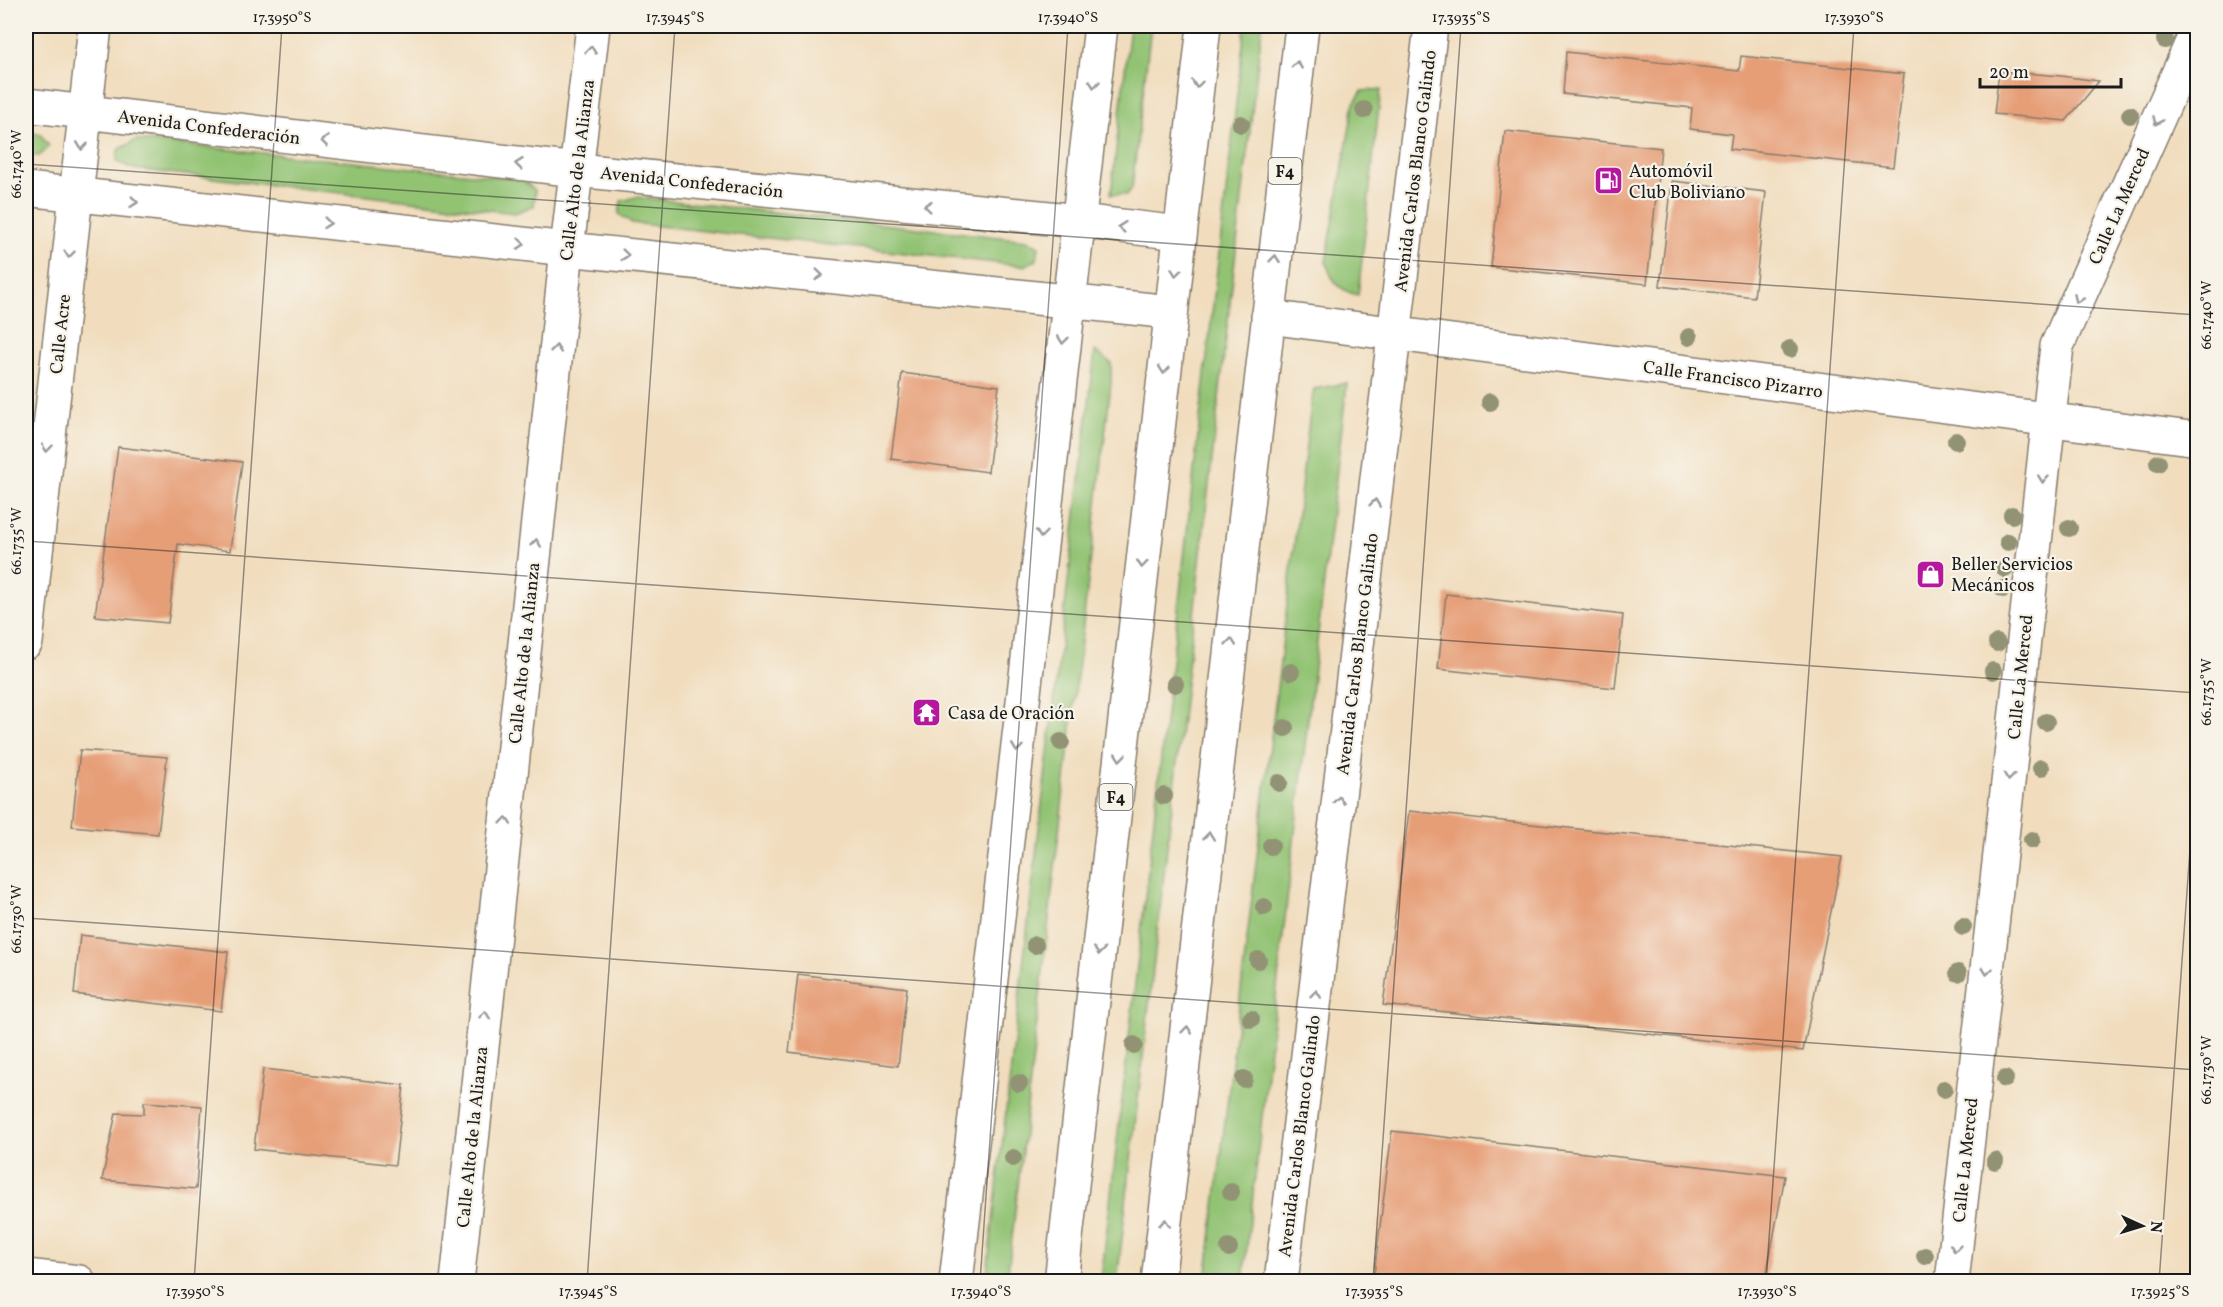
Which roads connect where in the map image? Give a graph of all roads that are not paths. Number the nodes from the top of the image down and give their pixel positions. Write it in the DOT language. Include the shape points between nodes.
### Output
graph roads {
  1 [pos="95,26"];
  2 [pos="593,26"];
  3 [pos="1101,26"];
  4 [pos="1204,26"];
  5 [pos="1302,26"];
  6 [pos="1431,26"];
  7 [pos="2198,29"];
  8 [pos="26,105"];
  9 [pos="86,112"];
  10 [pos="577,171"];
  11 [pos="26,189"];
  12 [pos="75,196"];
  13 [pos="1079,221"];
  14 [pos="1180,233"];
  15 [pos="567,249"];
  16 [pos="1068,301"];
  17 [pos="1171,312"];
  18 [pos="1268,317"];
  19 [pos="1396,334"];
  20 [pos="2049,421"];
  21 [pos="2198,439"];
  22 [pos="26,642"];
  23 [pos="26,1276"];
  24 [pos="79,1281"];
  25 [pos="457,1281"];
  26 [pos="956,1281"];
  27 [pos="1061,1281"];
  28 [pos="1158,1281"];
  29 [pos="1281,1281"];
  30 [pos="1952,1281"];
  1 -- 9 [label="street, Calle Acre"];
  10 -- 2 [label="street, Calle Alto de la Alianza, one-way"];
  3 -- 13 [label="street, one-way"];
  4 -- 14 [label="street, F4, one-way"];
  18 -- 5 [label="street, F4, one-way"];
  6 -- 19 [label="street, Avenida Carlos Blanco Galindo"];
  7 -- 20 [label="street, Calle La Merced, one-way" via="2057,346"];
  8 -- 9 [label="street, Avenida Confederación"];
  10 -- 9 [label="street, Avenida Confederación, one-way"];
  9 -- 12 [label="street, Calle Acre, one-way"];
  13 -- 10 [label="street, Avenida Confederación, one-way"];
  10 -- 15 [label="street, Calle Alto de la Alianza"];
  11 -- 12 [label="street"];
  12 -- 15 [label="street, one-way"];
  12 -- 22 [label="street, Calle Acre, one-way"];
  14 -- 13 [label="street, Avenida Confederación, one-way"];
  13 -- 16 [label="street"];
  14 -- 17 [label="street, F4, one-way"];
  15 -- 16 [label="street, one-way"];
  25 -- 15 [label="street, Calle Alto de la Alianza, one-way"];
  16 -- 17 [label="street"];
  16 -- 26 [label="street, one-way"];
  17 -- 27 [label="street, F4, one-way"];
  18 -- 19 [label="street, Calle Francisco Pizarro"];
  28 -- 18 [label="street, F4, one-way"];
  19 -- 20 [label="street, Calle Francisco Pizarro"];
  29 -- 19 [label="street, Avenida Carlos Blanco Galindo, one-way"];
  20 -- 21 [label="street, Calle Francisco Pizarro"];
  20 -- 30 [label="street, Calle La Merced, one-way"];
  23 -- 24 [label="street"];
}
